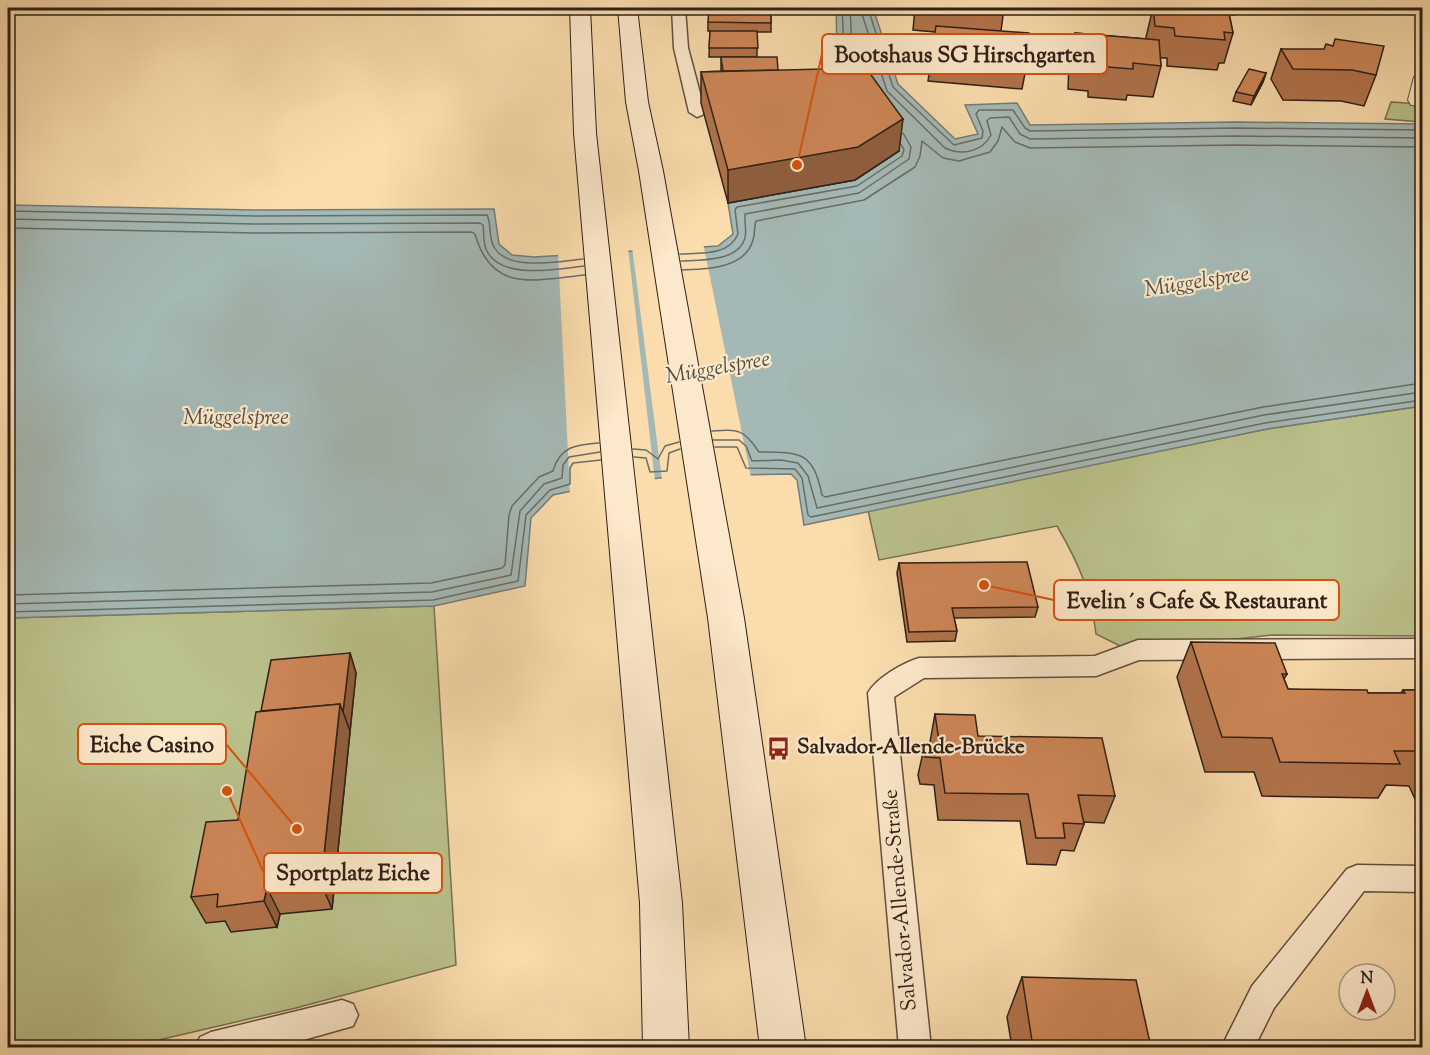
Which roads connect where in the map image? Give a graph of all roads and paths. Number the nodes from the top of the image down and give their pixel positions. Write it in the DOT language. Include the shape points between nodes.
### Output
graph roads {
  1 [pos="580,8"];
  2 [pos="627,8"];
  3 [pos="678,8"];
  4 [pos="697,112"];
  5 [pos="1422,649"];
  6 [pos="1422,879"];
  7 [pos="342,1015"];
  8 [pos="211,1047"];
  9 [pos="666,1047"];
  10 [pos="783,1047"];
  11 [pos="915,1047"];
  12 [pos="1237,1047"];
  1 -- 9 [label="main road" via="579,53 588,173 660,903"];
  2 -- 10 [label="main road" via="637,102 726,618"];
  3 -- 4 [label="lane" via="681,48"];
  5 -- 11 [label="lane, Salvador-Allende-Straße" via="1138,650 1096,666 919,668 881,693"];
  6 -- 12 [label="lane" via="1357,878 1263,997"];
  7 -- 8 [label="lane"];
}
